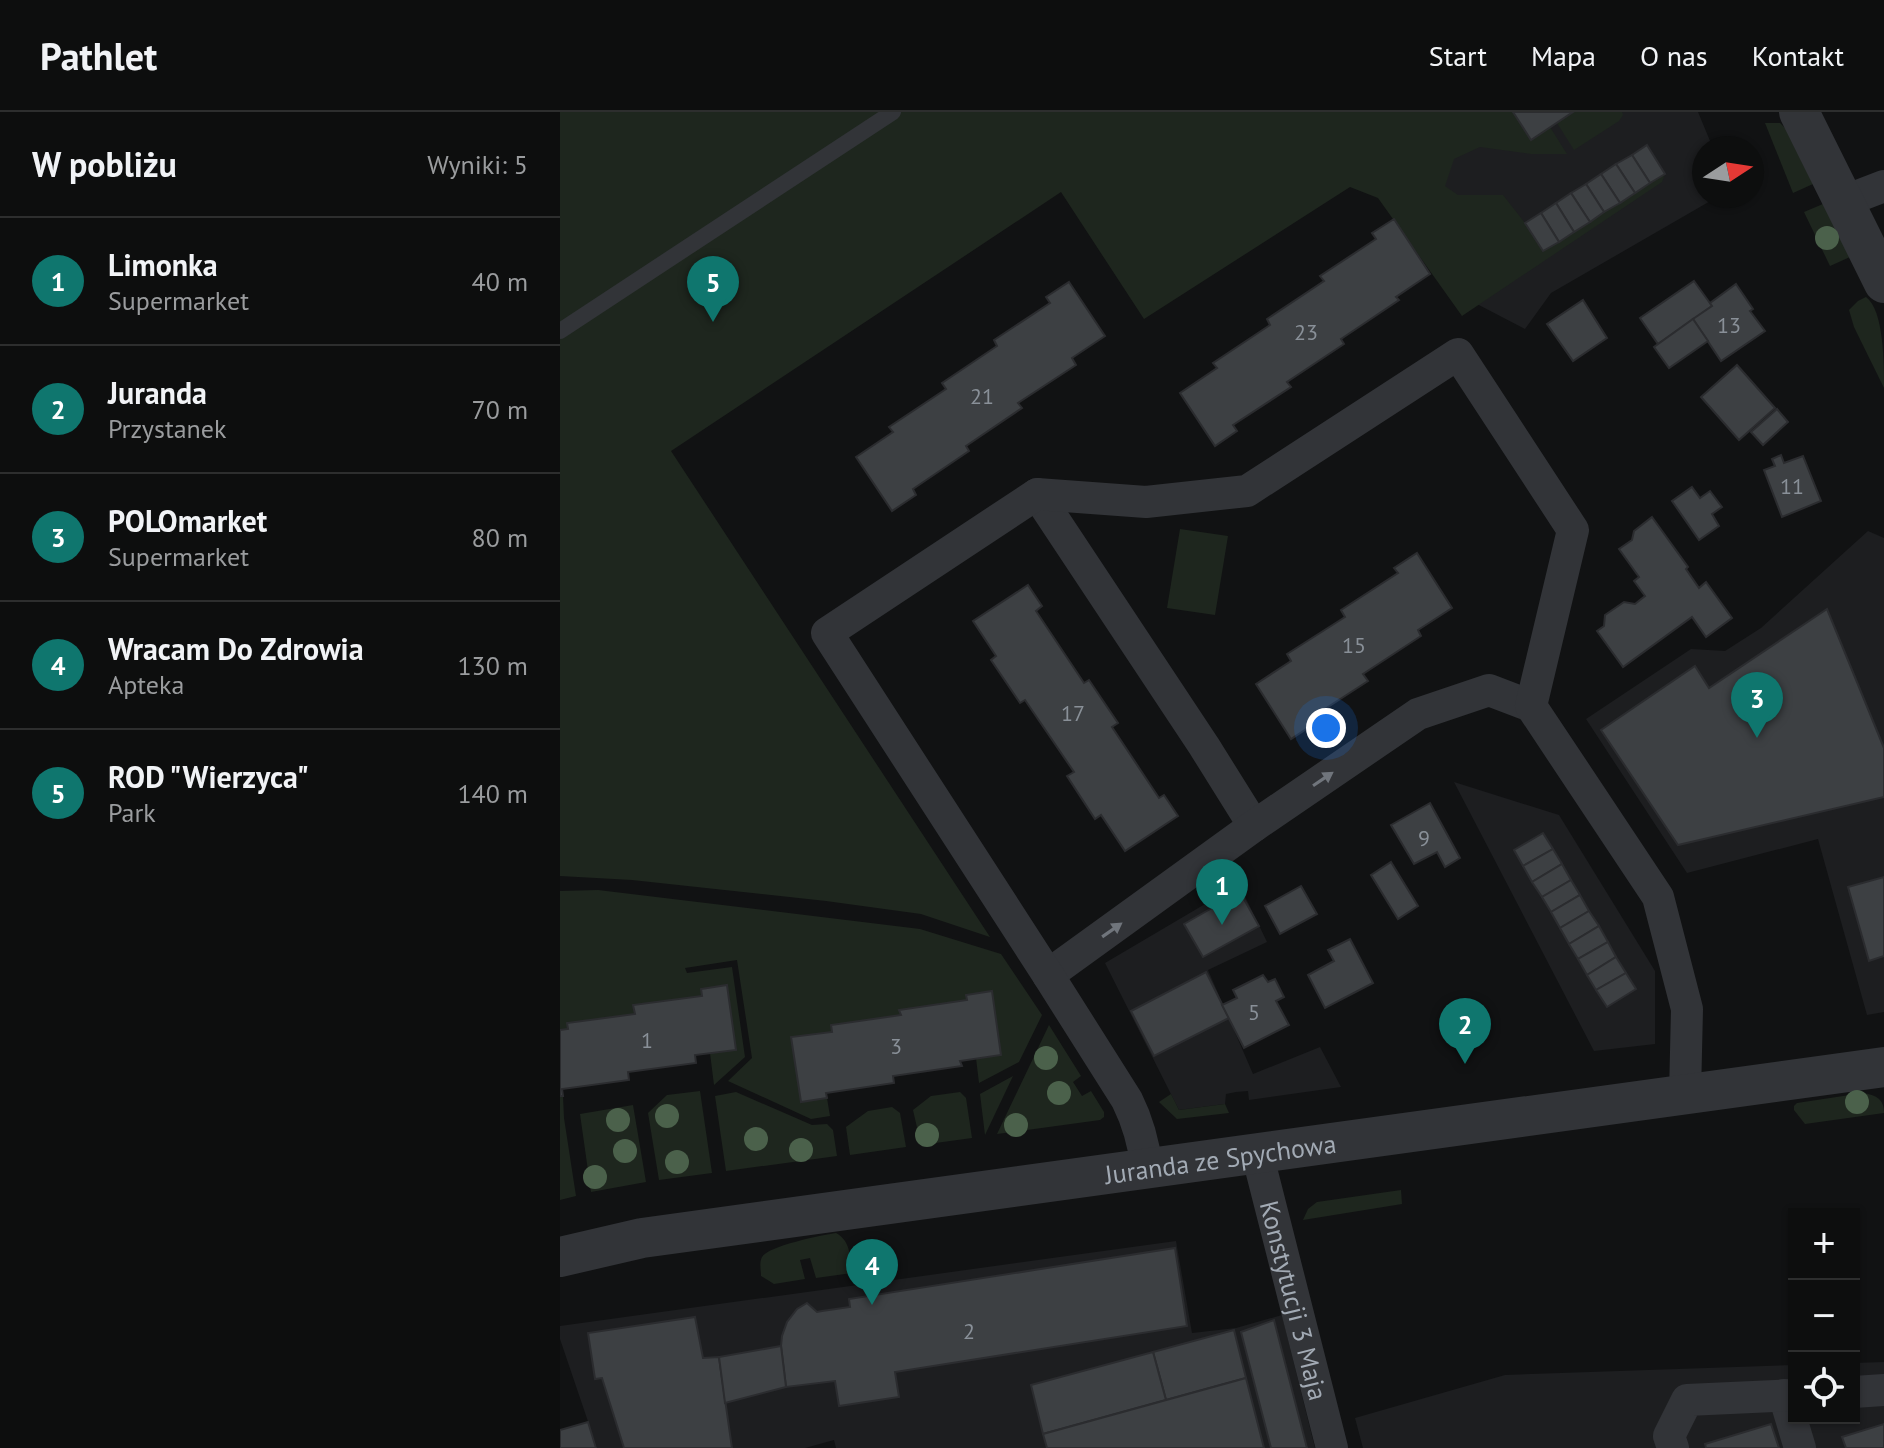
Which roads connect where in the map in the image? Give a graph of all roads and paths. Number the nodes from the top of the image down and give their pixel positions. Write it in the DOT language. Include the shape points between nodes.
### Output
graph roads {
  1 [pos="893,112"];
  2 [pos="1799,112"];
  3 [pos="1884,186"];
  4 [pos="1845,201"];
  5 [pos="1884,283"];
  6 [pos="560,331"];
  7 [pos="1037,494"];
  8 [pos="1531,706"];
  9 [pos="1254,826"];
  10 [pos="1048,975"];
  11 [pos="1884,1067"];
  12 [pos="1685,1095"];
  13 [pos="1257,1153"];
  14 [pos="1147,1169"];
  15 [pos="560,1257"];
  16 [pos="1884,1390"];
  17 [pos="1860,1392"];
  18 [pos="1788,1395"];
  19 [pos="1795,1424"];
  20 [pos="1332,1448"];
  21 [pos="1673,1448"];
  22 [pos="1800,1448"];
  1 -- 6 [label="lane"];
  2 -- 4 [label="street"];
  3 -- 4 [label="street"];
  4 -- 5 [label="street"];
  7 -- 8 [label="street" via="1146,502 1247,491 1458,354 1573,530"];
  7 -- 9 [label="street"];
  7 -- 10 [label="street" via="827,633"];
  9 -- 8 [label="street, one-way" via="1418,714 1489,690"];
  8 -- 12 [label="street" via="1658,897 1687,1009"];
  10 -- 9 [label="street, one-way"];
  10 -- 14 [label="street" via="1136,1118"];
  11 -- 12 [label="street, Juranda ze Spychowa"];
  12 -- 13 [label="street, Juranda ze Spychowa"];
  13 -- 14 [label="street, Juranda ze Spychowa"];
  13 -- 20 [label="street, Konstytucji 3 Maja"];
  14 -- 15 [label="street, Juranda ze Spychowa" via="642,1238"];
  16 -- 17 [label="street"];
  18 -- 21 [label="street" via="1687,1400 1669,1436"];
  19 -- 22 [label="street"];
}
